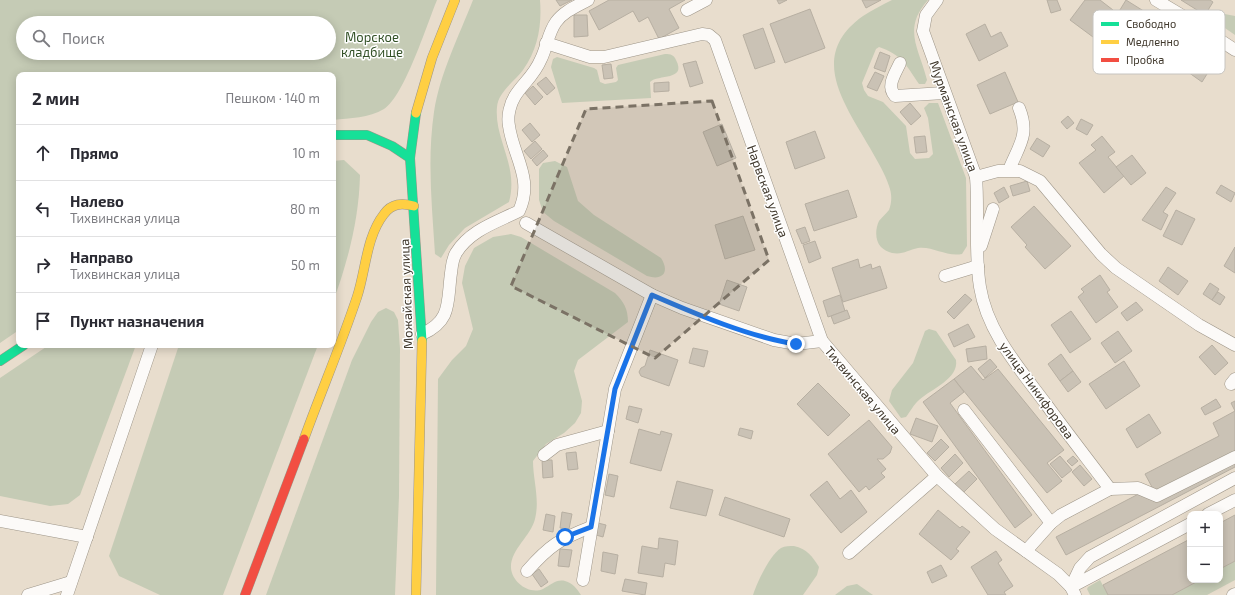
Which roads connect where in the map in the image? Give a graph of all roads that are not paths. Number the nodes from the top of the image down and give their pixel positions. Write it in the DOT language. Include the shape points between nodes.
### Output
graph roads {
  1 [pos="455,0"];
  2 [pos="588,0"];
  3 [pos="706,0"];
  4 [pos="937,0"];
  5 [pos="1156,0"];
  6 [pos="687,10"];
  7 [pos="1173,10"];
  8 [pos="546,43"];
  9 [pos="1225,43"];
  10 [pos="1235,50"];
  11 [pos="900,63"];
  12 [pos="944,93"];
  13 [pos="1019,108"];
  14 [pos="336,135"];
  15 [pos="410,158"];
  16 [pos="1009,170"];
  17 [pos="976,178"];
  18 [pos="414,206"];
  19 [pos="993,209"];
  20 [pos="526,223"];
  21 [pos="978,260"];
  22 [pos="945,276"];
  23 [pos="652,295"];
  24 [pos="422,334"];
  25 [pos="822,341"];
  26 [pos="1235,345"];
  27 [pos="20,348"];
  28 [pos="151,348"];
  29 [pos="0,361"];
  30 [pos="964,410"];
  31 [pos="608,430"];
  32 [pos="544,456"];
  33 [pos="1235,458"];
  34 [pos="937,476"];
  35 [pos="1235,478"];
  36 [pos="1110,489"];
  37 [pos="1235,500"];
  38 [pos="1214,511"];
  39 [pos="0,521"];
  40 [pos="1051,523"];
  41 [pos="1187,526"];
  42 [pos="591,527"];
  43 [pos="87,538"];
  44 [pos="1026,551"];
  45 [pos="849,553"];
  46 [pos="528,570"];
  47 [pos="583,580"];
  48 [pos="72,582"];
  49 [pos="1073,591"];
  50 [pos="28,595"];
  51 [pos="67,595"];
  52 [pos="245,595"];
  53 [pos="416,595"];
  1 -- 15 [label="street, Можайская улица" via="430,58 415,112"];
  2 -- 8 [label="lane" via="564,13 555,23"];
  3 -- 6 [label="lane"];
  4 -- 12 [label="lane, Мурманская улица" via="926,16 923,31"];
  5 -- 7 [label="lane"];
  8 -- 24 [label="lane" via="542,59 532,77 515,96 509,111 509,125 523,171 525,188 520,211 486,226 457,252 452,261 445,316 434,329"];
  8 -- 25 [label="lane, Нарвская улица" via="590,57 604,57 702,34 709,35 715,40"];
  9 -- 10 [label="lane"];
  11 -- 12 [label="lane" via="890,86 895,96"];
  12 -- 17 [label="lane, Мурманская улица"];
  13 -- 16 [label="lane" via="1024,122 1024,134"];
  14 -- 15 [label="street" via="367,135 392,146"];
  15 -- 18 [label="street, Можайская улица"];
  16 -- 17 [label="lane, Мурманская улица"];
  16 -- 26 [label="lane, Мурманская улица" via="1024,172 1040,181 1101,254 1116,268 1199,325"];
  17 -- 21 [label="lane, улица Никифорова"];
  18 -- 24 [label="street, Можайская улица"];
  18 -- 52 [label="street" via="395,204 388,208 380,219 359,294"];
  19 -- 21 [label="lane"];
  20 -- 23 [label="lane, Тихвинская улица"];
  21 -- 22 [label="lane"];
  21 -- 36 [label="lane, улица Никифорова" via="980,287 986,310 999,338"];
  23 -- 25 [label="lane, Тихвинская улица" via="774,340 796,344"];
  23 -- 31 [label="lane" via="617,382"];
  24 -- 53 [label="street, Можайская улица"];
  25 -- 34 [label="lane, Тихвинская улица"];
  27 -- 29 [label="street"];
  28 -- 43 [label="lane"];
  30 -- 40 [label="lane"];
  31 -- 32 [label="lane" via="557,445"];
  31 -- 42 [label="lane"];
  33 -- 36 [label="lane" via="1157,496 1138,488"];
  34 -- 44 [label="lane, Тихвинская улица" via="995,529"];
  34 -- 45 [label="lane"];
  35 -- 49 [label="lane" via="1090,557 1080,568"];
  36 -- 40 [label="lane"];
  37 -- 38 [label="lane"];
  39 -- 43 [label="lane"];
  40 -- 44 [label="lane"];
  41 -- 49 [label="lane"];
  42 -- 46 [label="lane" via="565,537 545,551"];
  42 -- 47 [label="lane"];
  43 -- 48 [label="lane"];
  44 -- 49 [label="lane, Тихвинская улица" via="1058,574"];
  48 -- 50 [label="lane"];
  48 -- 51 [label="lane"];
}
